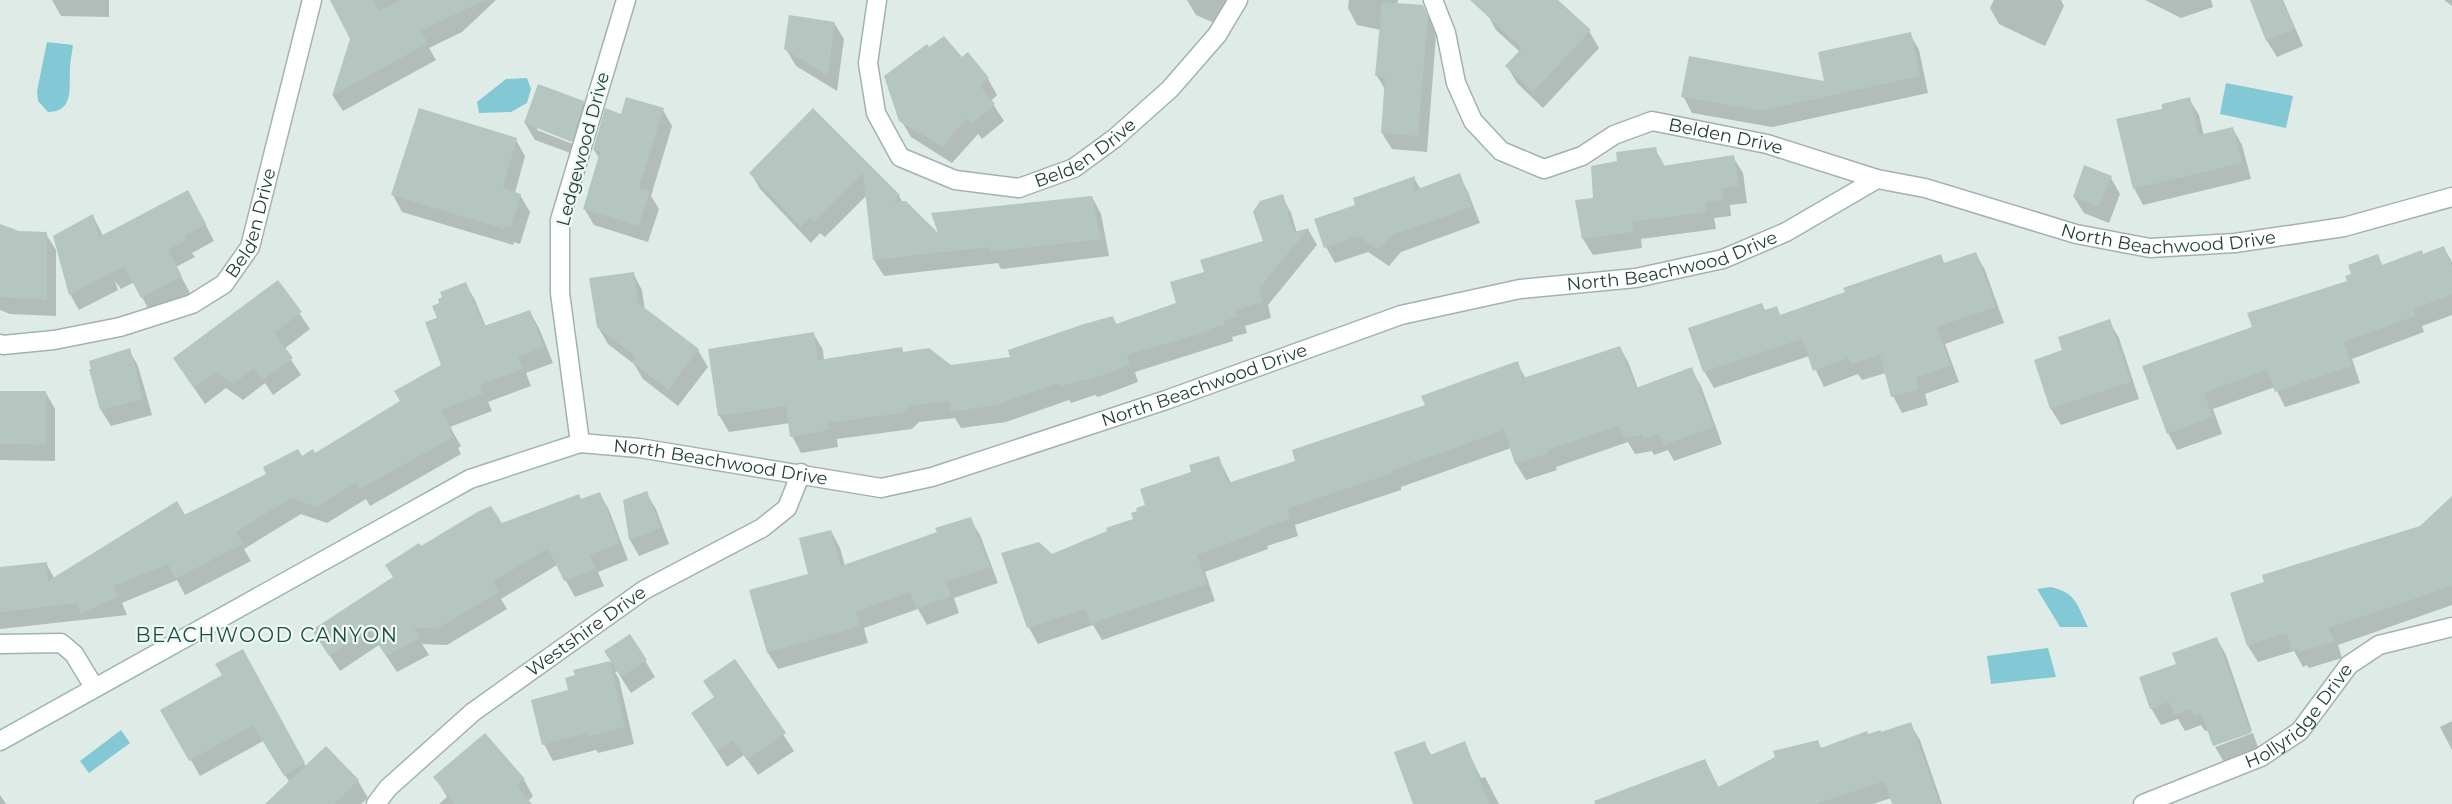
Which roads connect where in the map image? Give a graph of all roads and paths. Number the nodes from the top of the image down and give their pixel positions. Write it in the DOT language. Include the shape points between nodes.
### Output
graph roads {
  1 [pos="312,0"];
  2 [pos="626,0"];
  3 [pos="877,0"];
  4 [pos="1238,0"];
  5 [pos="1433,0"];
  6 [pos="1877,179"];
  7 [pos="2452,196"];
  8 [pos="0,344"];
  9 [pos="580,443"];
  10 [pos="801,473"];
  11 [pos="2452,627"];
  12 [pos="0,644"];
  13 [pos="94,687"];
  14 [pos="0,741"];
  15 [pos="376,804"];
  16 [pos="2143,804"];
  1 -- 8 [label="street, Belden Drive" via="250,247 224,284 192,304 120,327 54,340"];
  2 -- 9 [label="street, Ledgewood Drive" via="560,220 560,294"];
  3 -- 4 [label="street, Belden Drive" via="868,63 876,113 900,157 955,180 1019,188 1074,168 1115,138 1170,89 1217,35"];
  5 -- 6 [label="street, Belden Drive" via="1446,33 1456,83 1473,121 1501,152 1544,169 1581,156 1614,135 1652,120 1767,144"];
  6 -- 7 [label="street, North Beachwood Drive" via="1926,188 2076,234 2150,248 2235,243 2344,227"];
  6 -- 10 [label="street, North Beachwood Drive" via="1786,232 1723,259 1636,278 1520,289 1401,315 1166,400 932,477 881,488"];
  9 -- 10 [label="street, North Beachwood Drive"];
  9 -- 13 [label="street, North Beachwood Drive" via="470,479"];
  10 -- 15 [label="street, Westshire Drive" via="787,507 762,528 644,590 473,712 388,788"];
  11 -- 16 [label="street, Hollyridge Drive" via="2379,645 2349,665 2300,731 2261,757"];
  12 -- 13 [label="street" via="61,643 74,654"];
  13 -- 14 [label="street, North Beachwood Drive"];
}
